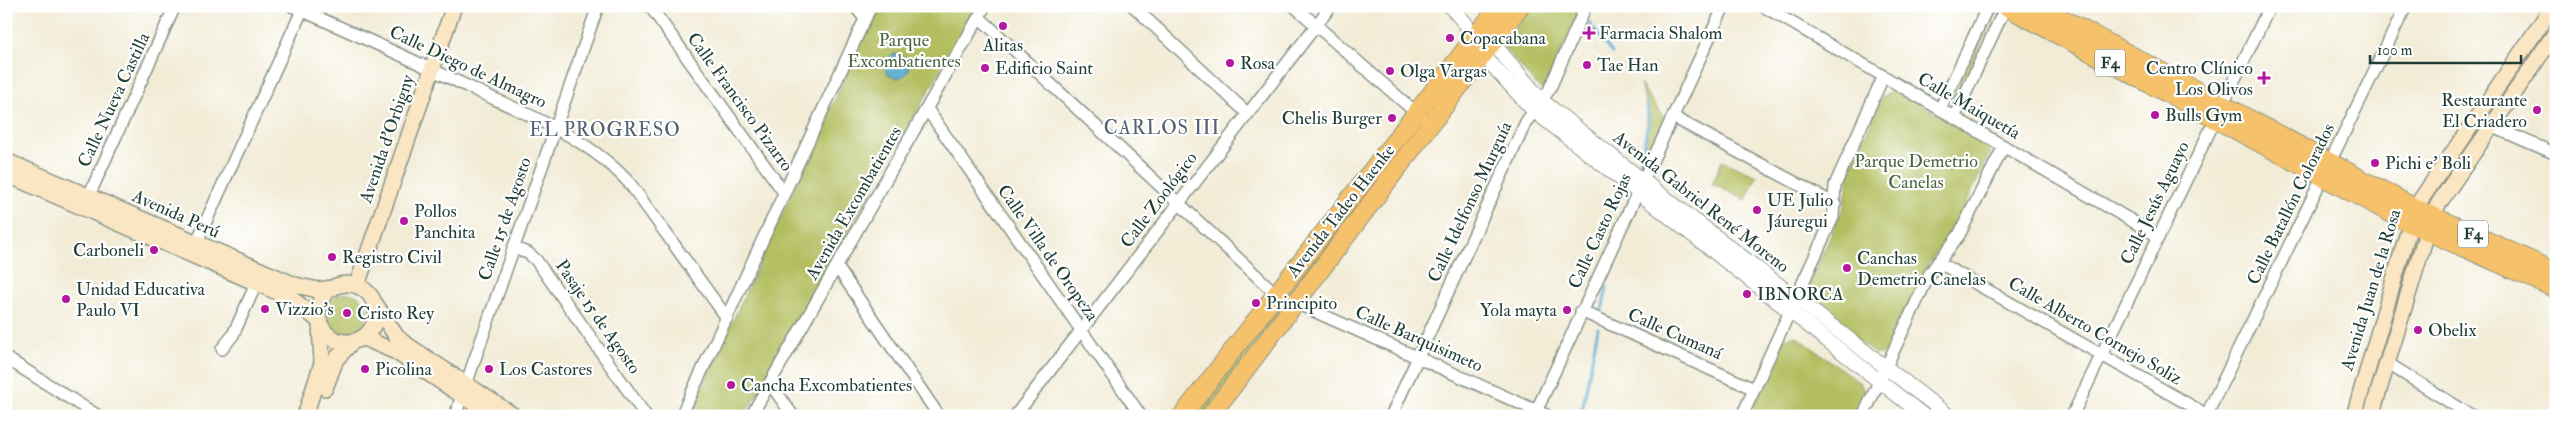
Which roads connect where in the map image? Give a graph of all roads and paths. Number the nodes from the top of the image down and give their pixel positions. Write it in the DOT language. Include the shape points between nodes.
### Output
graph roads {
  1 [pos="176,6"];
  2 [pos="454,6"];
  3 [pos="598,6"];
  4 [pos="650,6"];
  5 [pos="856,6"];
  6 [pos="871,6"];
  7 [pos="985,6"];
  8 [pos="1133,6"];
  9 [pos="1294,6"];
  10 [pos="1332,6"];
  11 [pos="1450,6"];
  12 [pos="1499,6"];
  13 [pos="1520,6"];
  14 [pos="1586,6"];
  15 [pos="1724,6"];
  16 [pos="1763,6"];
  17 [pos="1988,6"];
  18 [pos="2006,6"];
  19 [pos="2039,6"];
  20 [pos="2270,6"];
  21 [pos="2406,6"];
  22 [pos="2553,6"];
  23 [pos="300,8"];
  24 [pos="979,17"];
  25 [pos="865,19"];
  26 [pos="1316,26"];
  27 [pos="1474,31"];
  28 [pos="2556,32"];
  29 [pos="1488,50"];
  30 [pos="432,69"];
  31 [pos="1883,77"];
  32 [pos="1537,105"];
  33 [pos="927,109"];
  34 [pos="1940,109"];
  35 [pos="2218,112"];
  36 [pos="1248,114"];
  37 [pos="1673,118"];
  38 [pos="1954,118"];
  39 [pos="1424,119"];
  40 [pos="2491,126"];
  41 [pos="555,127"];
  42 [pos="2004,146"];
  43 [pos="2556,154"];
  44 [pos="6,161"];
  45 [pos="2327,170"];
  46 [pos="6,174"];
  47 [pos="1639,186"];
  48 [pos="785,194"];
  49 [pos="86,202"];
  50 [pos="1178,204"];
  51 [pos="1835,204"];
  52 [pos="2412,215"];
  53 [pos="2430,224"];
  54 [pos="2158,236"];
  55 [pos="513,248"];
  56 [pos="193,249"];
  57 [pos="1938,262"];
  58 [pos="837,267"];
  59 [pos="2556,272"];
  60 [pos="257,282"];
  61 [pos="357,285"];
  62 [pos="333,288"];
  63 [pos="2556,289"];
  64 [pos="1276,294"];
  65 [pos="1796,299"];
  66 [pos="374,302"];
  67 [pos="1296,303"];
  68 [pos="1582,312"];
  69 [pos="1790,312"];
  70 [pos="727,318"];
  71 [pos="319,322"];
  72 [pos="1082,332"];
  73 [pos="358,340"];
  74 [pos="222,349"];
  75 [pos="2101,354"];
  76 [pos="6,358"];
  77 [pos="1418,358"];
  78 [pos="2386,363"];
  79 [pos="1886,367"];
  80 [pos="1879,381"];
  81 [pos="770,383"];
  82 [pos="1754,389"];
  83 [pos="464,390"];
  84 [pos="1535,413"];
  85 [pos="2207,415"];
  86 [pos="98,416"];
  87 [pos="305,416"];
  88 [pos="315,416"];
  89 [pos="455,416"];
  90 [pos="493,416"];
  91 [pos="514,416"];
  92 [pos="646,416"];
  93 [pos="681,416"];
  94 [pos="751,416"];
  95 [pos="793,416"];
  96 [pos="939,416"];
  97 [pos="1015,416"];
  98 [pos="1141,416"];
  99 [pos="1182,416"];
  100 [pos="1210,416"];
  101 [pos="1391,416"];
  102 [pos="1548,416"];
  103 [pos="1742,416"];
  104 [pos="1863,416"];
  105 [pos="1924,416"];
  106 [pos="1949,416"];
  107 [pos="2072,416"];
  108 [pos="2354,416"];
  109 [pos="2371,416"];
  110 [pos="2472,416"];
  1 -- 49 [label="street, Calle Nueva Castilla"];
  2 -- 30 [label="main road, Avenida d'Orbigny"];
  3 -- 41 [label="street, Calle 15 de Agosto"];
  4 -- 48 [label="street, Calle Francisco Pizarro"];
  5 -- 25 [label="street"];
  6 -- 25 [label="street"];
  7 -- 24 [label="street, Avenida Excombatientes"];
  8 -- 36 [label="street"];
  9 -- 26 [label="street"];
  10 -- 26 [label="street, Calle Zoológico"];
  11 -- 27 [label="street, Avenida Gabriel René Moreno"];
  12 -- 27 [label="main road, Avenida Tadeo Haenke"];
  13 -- 29 [label="main road, Avenida Tadeo Haenke"];
  14 -- 32 [label="street, Calle Idelfonso Murguía" via="1549,90"];
  15 -- 37 [label="street, Calle Casto Rojas"];
  16 -- 31 [label="street, Calle Maiquetía"];
  17 -- 34 [label="street"];
  18 -- 35 [label="main road, F4"];
  18 -- 38 [label="street"];
  19 -- 35 [label="main road, F4"];
  20 -- 35 [label="street, Calle Jesús Aguayo"];
  21 -- 45 [label="street, Calle Batallón Colorados"];
  22 -- 52 [label="main road, Avenida Juan de la Rosa" via="2448,156"];
  23 -- 30 [label="street, Calle Diego de Almagro"];
  23 -- 56 [label="street"];
  24 -- 33 [label="street, Avenida Excombatientes"];
  24 -- 50 [label="street, Calle Barquisimeto"];
  25 -- 48 [label="street"];
  26 -- 36 [label="street, Calle Zoológico"];
  26 -- 39 [label="street"];
  27 -- 29 [label="street, Avenida Gabriel René Moreno"];
  27 -- 39 [label="main road, Avenida Tadeo Haenke"];
  28 -- 40 [label="main road, Avenida Juan de la Rosa"];
  29 -- 32 [label="street, Avenida Gabriel René Moreno"];
  29 -- 39 [label="main road, Avenida Tadeo Haenke"];
  30 -- 41 [label="street, Calle Diego de Almagro"];
  30 -- 61 [label="main road, Avenida d'Orbigny"];
  31 -- 34 [label="street, Calle Maiquetía"];
  31 -- 51 [label="street" via="1835,185"];
  32 -- 47 [label="street, Avenida Gabriel René Moreno"];
  32 -- 77 [label="street, Calle Idelfonso Murguía"];
  33 -- 58 [label="street, Avenida Excombatientes"];
  33 -- 72 [label="street, Calle Villa de Oropeza"];
  34 -- 38 [label="street, Calle Maiquetía"];
  35 -- 45 [label="main road, F4"];
  35 -- 54 [label="street, Calle Jesús Aguayo"];
  36 -- 50 [label="street, Calle Zoológico"];
  37 -- 47 [label="street, Calle Casto Rojas"];
  37 -- 51 [label="street"];
  38 -- 42 [label="street, Calle Maiquetía"];
  39 -- 64 [label="main road, Avenida Tadeo Haenke"];
  39 -- 67 [label="main road, Avenida Tadeo Haenke"];
  40 -- 43 [label="street"];
  40 -- 53 [label="main road, Avenida Juan de la Rosa" via="2439,203"];
  41 -- 55 [label="street, Calle 15 de Agosto"];
  41 -- 70 [label="street, Calle Diego de Almagro" via="618,170"];
  42 -- 54 [label="street, Calle Maiquetía"];
  42 -- 57 [label="street" via="1959,235"];
  44 -- 49 [label="main road, Avenida Perú"];
  45 -- 52 [label="main road, F4"];
  45 -- 85 [label="street, Calle Batallón Colorados"];
  46 -- 49 [label="main road, Avenida Perú"];
  47 -- 65 [label="street, Avenida Gabriel René Moreno"];
  47 -- 68 [label="street, Calle Casto Rojas"];
  47 -- 69 [label="street, Avenida Gabriel René Moreno"];
  48 -- 70 [label="street"];
  49 -- 56 [label="main road, Avenida Perú"];
  50 -- 64 [label="street, Calle Barquisimeto"];
  50 -- 72 [label="street, Calle Zoológico"];
  51 -- 65 [label="street" via="1833,217"];
  52 -- 53 [label="main road, F4"];
  52 -- 108 [label="main road, Avenida Juan de la Rosa"];
  53 -- 59 [label="main road, F4"];
  53 -- 63 [label="main road, F4"];
  53 -- 78 [label="main road, Avenida Juan de la Rosa"];
  54 -- 75 [label="street, Calle Jesús Aguayo"];
  55 -- 83 [label="street, Calle 15 de Agosto"];
  55 -- 92 [label="street, Pasaje 15 de Agosto" via="528,253 536,260"];
  56 -- 60 [label="main road, Avenida Perú"];
  56 -- 62 [label="main road, Avenida Perú" via="295,285 318,290"];
  57 -- 75 [label="street, Calle Alberto Cornejo Soliz"];
  57 -- 79 [label="street"];
  58 -- 81 [label="street, Avenida Excombatientes"];
  58 -- 96 [label="street"];
  60 -- 71 [label="main road, Avenida Perú" via="291,298"];
  60 -- 74 [label="street" via="233,335"];
  61 -- 62 [label="main road" via="343,284"];
  61 -- 66 [label="main road" via="366,290"];
  62 -- 71 [label="main road" via="322,299 318,309"];
  64 -- 67 [label="street, Calle Barquisimeto"];
  64 -- 99 [label="main road, Avenida Tadeo Haenke"];
  65 -- 69 [label="street"];
  65 -- 79 [label="street, Avenida Gabriel René Moreno"];
  66 -- 73 [label="main road" via="375,322"];
  66 -- 83 [label="main road" via="396,336"];
  67 -- 77 [label="street, Calle Barquisimeto"];
  67 -- 100 [label="main road, Avenida Tadeo Haenke"];
  68 -- 82 [label="street, Calle Cumaná"];
  68 -- 84 [label="street, Calle Casto Rojas"];
  69 -- 80 [label="street, Avenida Gabriel René Moreno"];
  69 -- 82 [label="street"];
  70 -- 93 [label="street"];
  71 -- 73 [label="main road" via="333,339"];
  71 -- 87 [label="main road" via="322,363"];
  72 -- 97 [label="street, Calle Zoológico"];
  72 -- 98 [label="street, Calle Villa de Oropeza"];
  73 -- 83 [label="main road" via="396,352"];
  73 -- 88 [label="main road" via="333,365"];
  75 -- 85 [label="street, Calle Alberto Cornejo Soliz"];
  75 -- 107 [label="street, Calle Jesús Aguayo"];
  76 -- 86 [label="street"];
  77 -- 84 [label="street, Calle Barquisimeto"];
  77 -- 101 [label="street, Calle Idelfonso Murguía"];
  78 -- 109 [label="main road, Avenida Juan de la Rosa"];
  78 -- 110 [label="street"];
  79 -- 80 [label="street"];
  79 -- 106 [label="street, Avenida Gabriel René Moreno"];
  80 -- 104 [label="street"];
  80 -- 105 [label="street, Avenida Gabriel René Moreno"];
  81 -- 94 [label="street, Avenida Excombatientes"];
  81 -- 95 [label="street"];
  82 -- 103 [label="street"];
  83 -- 89 [label="street, Calle 15 de Agosto"];
  83 -- 90 [label="main road"];
  83 -- 91 [label="main road"];
  84 -- 102 [label="street, Calle Barquisimeto"];
}
